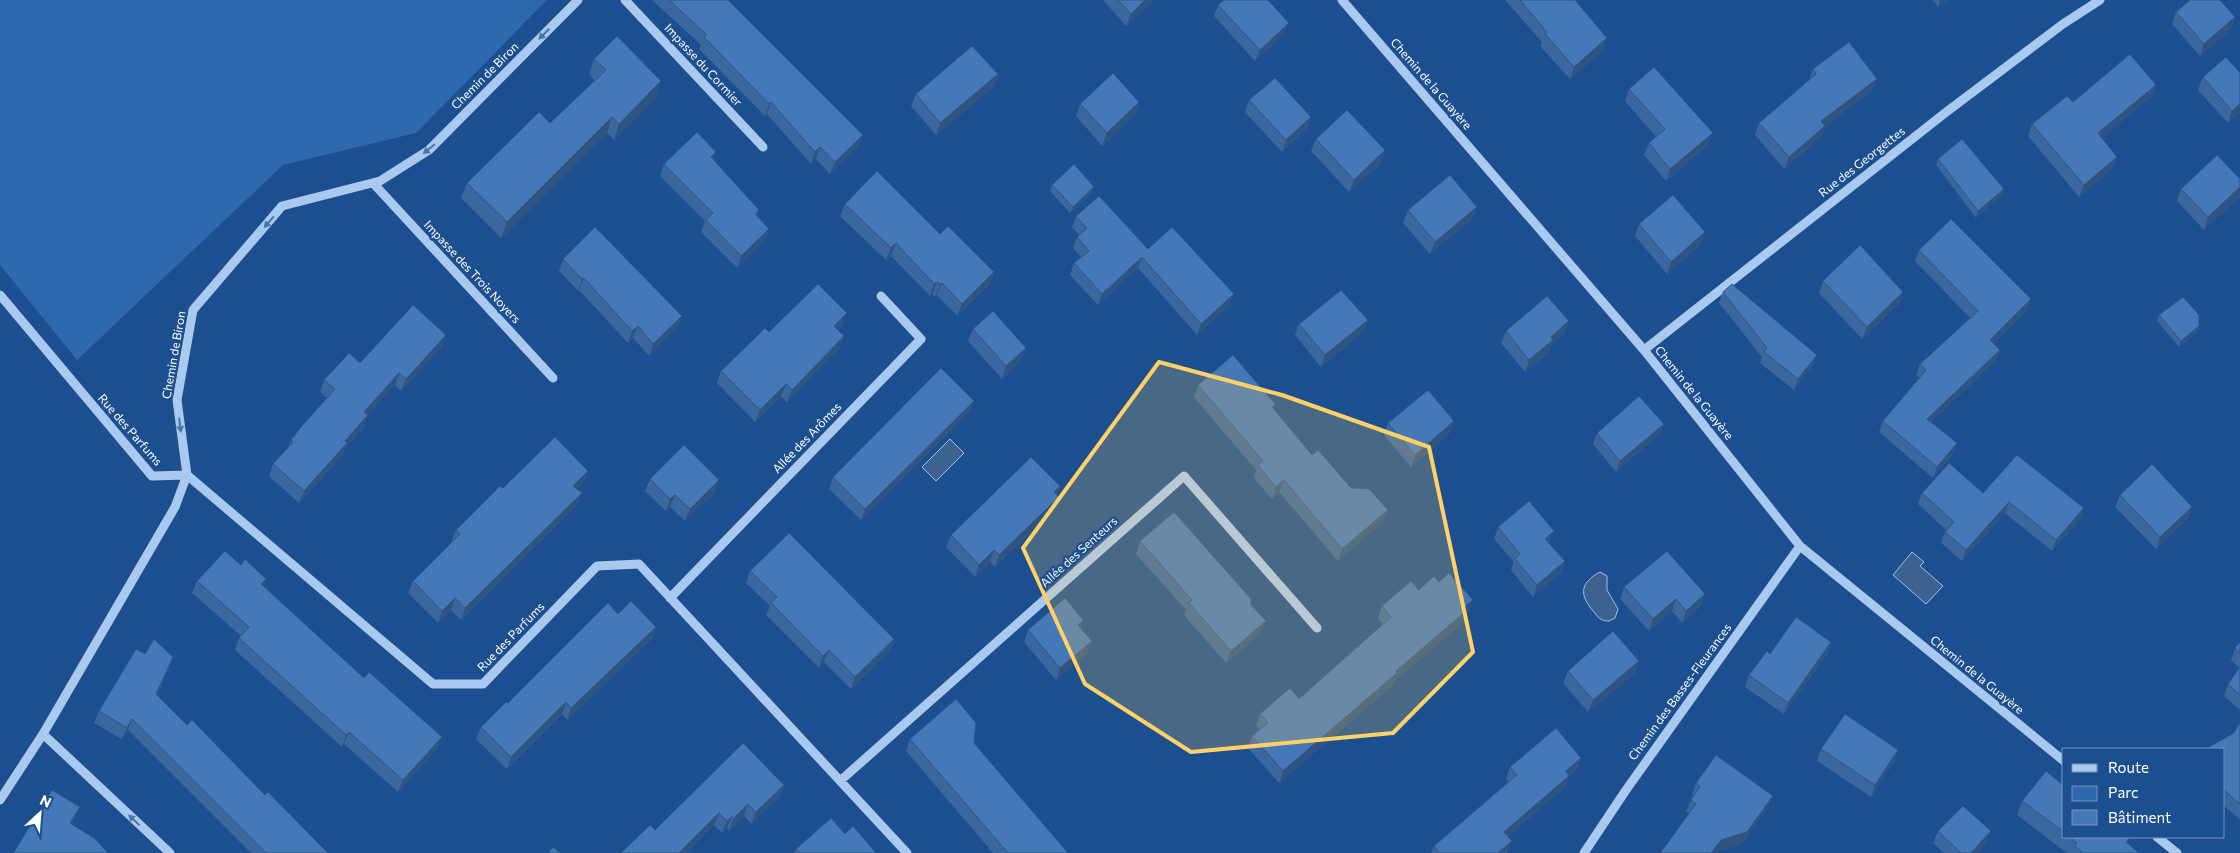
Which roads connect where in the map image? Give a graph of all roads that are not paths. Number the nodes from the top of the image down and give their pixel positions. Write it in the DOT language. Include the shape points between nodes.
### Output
graph roads {
  1 [pos="578,0"];
  2 [pos="625,0"];
  3 [pos="1342,0"];
  4 [pos="2100,0"];
  5 [pos="763,147"];
  6 [pos="373,183"];
  7 [pos="0,296"];
  8 [pos="881,296"];
  9 [pos="1644,350"];
  10 [pos="553,378"];
  11 [pos="186,475"];
  12 [pos="1800,546"];
  13 [pos="670,598"];
  14 [pos="1317,628"];
  15 [pos="44,734"];
  16 [pos="2062,759"];
  17 [pos="840,781"];
  18 [pos="0,800"];
  19 [pos="2158,838"];
  20 [pos="170,853"];
  21 [pos="907,853"];
  22 [pos="1584,853"];
  23 [pos="2177,853"];
  1 -- 6 [label="street, Chemin de Biron, one-way" via="429,150"];
  2 -- 5 [label="street, Impasse du Cormier"];
  3 -- 9 [label="street, Chemin de la Guayère"];
  4 -- 9 [label="street, Rue des Georgettes" via="1945,113"];
  6 -- 10 [label="street, Impasse des Trois Noyers"];
  6 -- 11 [label="street, Chemin de Biron, one-way" via="282,206 193,310 177,400"];
  7 -- 11 [label="street, Rue des Parfums" via="152,476"];
  8 -- 13 [label="street, Allée des Arômes" via="921,339"];
  9 -- 12 [label="street, Chemin de la Guayère"];
  11 -- 13 [label="street, Rue des Parfums" via="433,684 483,684 597,566 639,564"];
  11 -- 15 [label="street, Chemin de Biron" via="175,506"];
  12 -- 16 [label="street, Chemin de la Guayère"];
  12 -- 22 [label="street, Chemin des Basses-Fleurances"];
  13 -- 17 [label="street, Rue des Parfums"];
  14 -- 17 [label="street, Allée des Senteurs" via="1184,476"];
  15 -- 18 [label="street, Chemin de Biron"];
  20 -- 15 [label="street, one-way"];
  17 -- 21 [label="street, Rue des Parfums"];
  19 -- 23 [label="street"];
}
